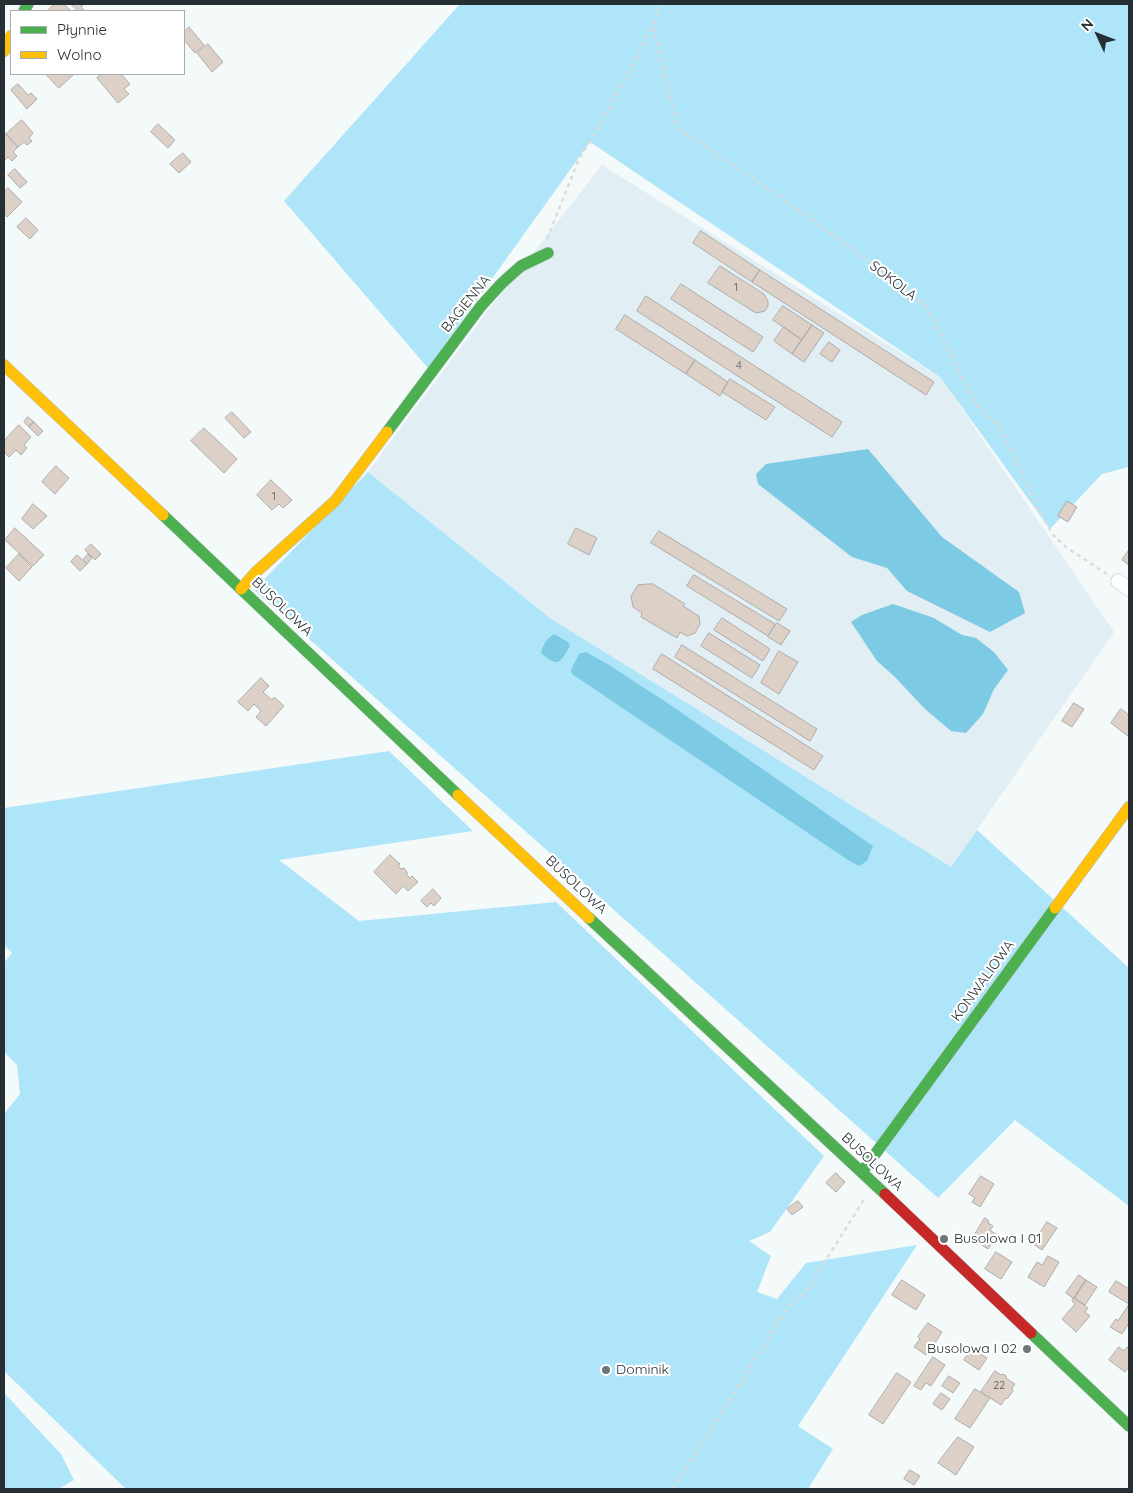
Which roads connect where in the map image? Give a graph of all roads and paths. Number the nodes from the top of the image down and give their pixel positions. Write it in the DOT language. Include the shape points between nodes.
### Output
graph roads {
  1 [pos="655,4"];
  2 [pos="652,27"];
  3 [pos="10,38"];
  4 [pos="4,51"];
  5 [pos="548,253"];
  6 [pos="4,365"];
  7 [pos="1124,585"];
  8 [pos="241,589"];
  9 [pos="1129,807"];
  10 [pos="862,1172"];
  11 [pos="874,1184"];
  12 [pos="1129,1426"];
  13 [pos="673,1489"];
  1 -- 2 [label="path" via="658,11"];
  2 -- 5 [label="path" via="579,158 551,226 547,239"];
  2 -- 7 [label="path, SOKOLA" via="678,128 775,193 910,291 927,308 975,404 993,420 1005,438 1053,535"];
  3 -- 4 [label="street"];
  5 -- 8 [label="street, BAGIENNA" via="521,266 502,283 481,306 335,500"];
  6 -- 8 [label="street, BUSOLOWA"];
  8 -- 10 [label="street, BUSOLOWA"];
  9 -- 10 [label="street, KONWALIOWA"];
  10 -- 11 [label="street, BUSOLOWA"];
  11 -- 12 [label="street, BUSOLOWA"];
  11 -- 13 [label="path" via="804,1295 791,1303"];
}
